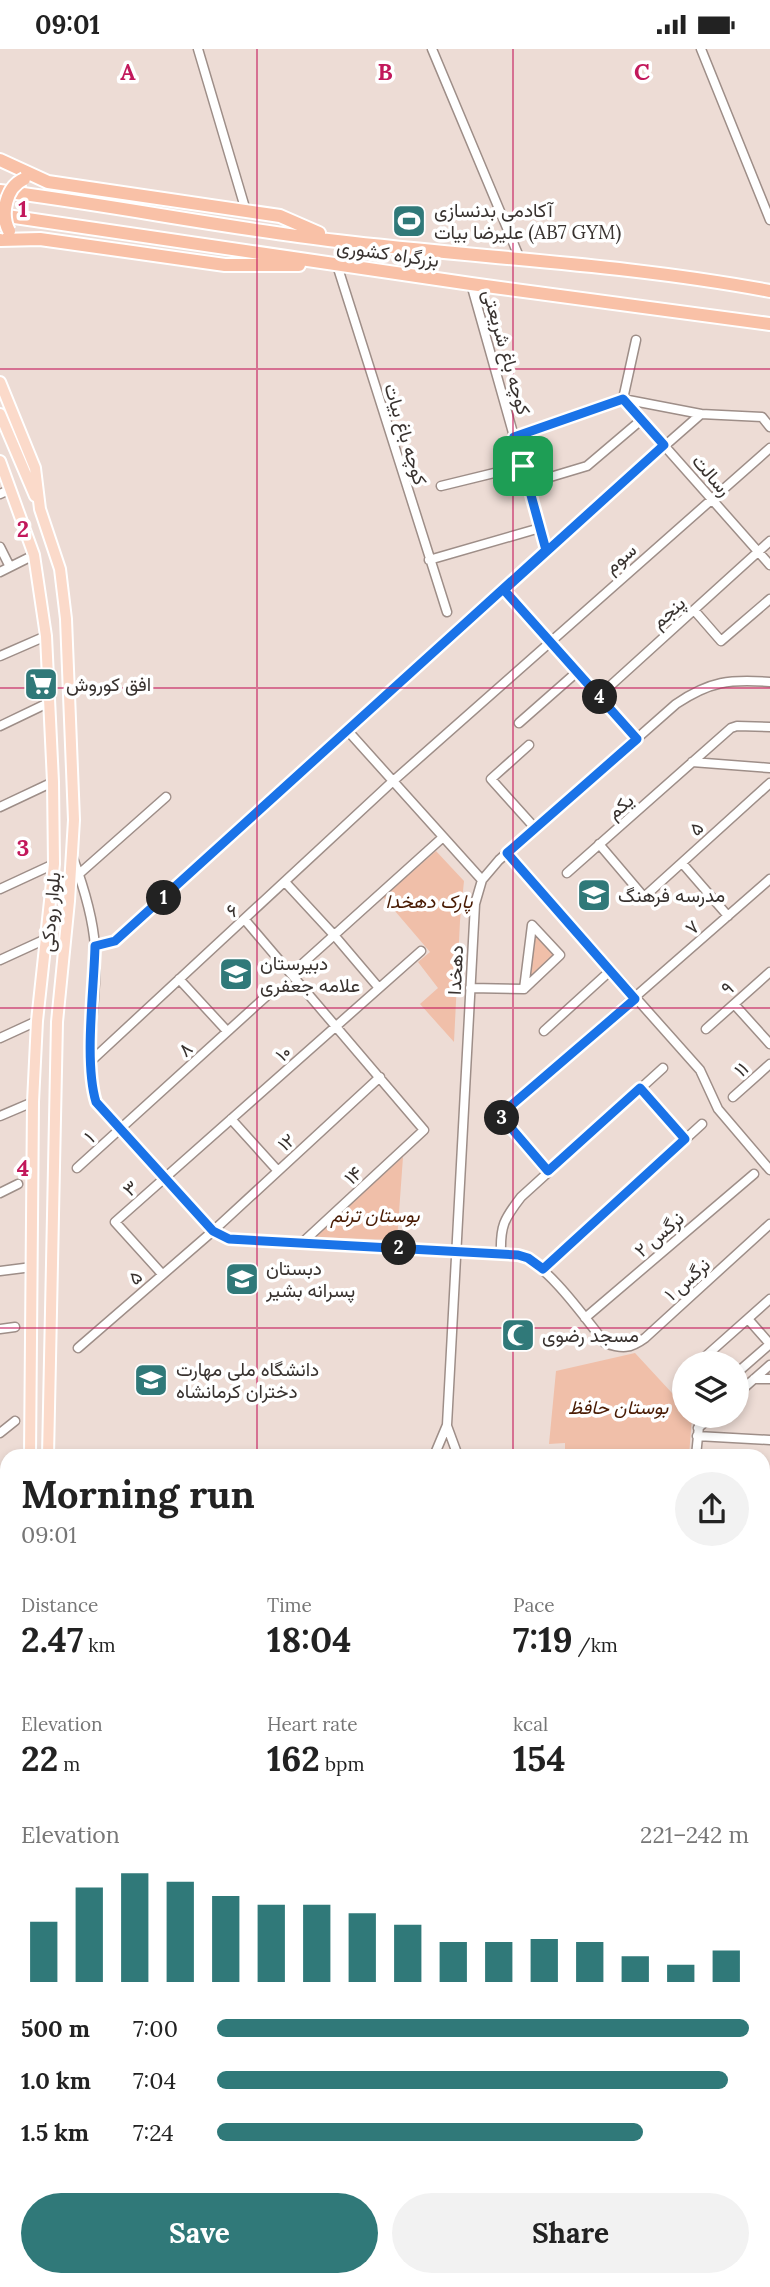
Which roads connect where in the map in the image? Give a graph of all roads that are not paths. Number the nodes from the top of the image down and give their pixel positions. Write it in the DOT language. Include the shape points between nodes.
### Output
graph roads {
  1 [pos="198,49"];
  2 [pos="432,49"];
  3 [pos="701,49"];
  4 [pos="0,160"];
  5 [pos="48,183"];
  6 [pos="0,191"];
  7 [pos="246,211"];
  8 [pos="0,215"];
  9 [pos="770,220"];
  10 [pos="5,238"];
  11 [pos="335,241"];
  12 [pos="520,259"];
  13 [pos="337,265"];
  14 [pos="471,284"];
  15 [pos="770,291"];
  16 [pos="770,324"];
  17 [pos="636,340"];
  18 [pos="0,382"];
  19 [pos="623,399"];
  20 [pos="0,414"];
  21 [pos="701,414"];
  22 [pos="640,421"];
  23 [pos="770,427"];
  24 [pos="514,437"];
  25 [pos="664,445"];
  26 [pos="770,448"];
  27 [pos="0,461"];
  28 [pos="523,466"];
  29 [pos="527,484"];
  30 [pos="441,486"];
  31 [pos="11,489"];
  32 [pos="0,494"];
  33 [pos="712,499"];
  34 [pos="40,509"];
  35 [pos="540,528"];
  36 [pos="770,541"];
  37 [pos="0,547"];
  38 [pos="546,550"];
  39 [pos="758,552"];
  40 [pos="34,555"];
  41 [pos="429,560"];
  42 [pos="770,565"];
  43 [pos="10,567"];
  44 [pos="0,572"];
  45 [pos="504,590"];
  46 [pos="770,599"];
  47 [pos="694,610"];
  48 [pos="447,612"];
  49 [pos="46,636"];
  50 [pos="549,641"];
  51 [pos="0,656"];
  52 [pos="577,672"];
  53 [pos="770,682"];
  54 [pos="599,696"];
  55 [pos="50,702"];
  56 [pos="520,723"];
  57 [pos="0,726"];
  58 [pos="770,727"];
  59 [pos="348,731"];
  60 [pos="637,739"];
  61 [pos="529,745"];
  62 [pos="692,762"];
  63 [pos="770,768"];
  64 [pos="53,782"];
  65 [pos="392,782"];
  66 [pos="770,783"];
  67 [pos="166,797"];
  68 [pos="0,807"];
  69 [pos="535,828"];
  70 [pos="442,838"];
  71 [pos="599,844"];
  72 [pos="507,853"];
  73 [pos="73,857"];
  74 [pos="682,863"];
  75 [pos="54,864"];
  76 [pos="567,873"];
  77 [pos="79,874"];
  78 [pos="770,879"];
  79 [pos="482,880"];
  80 [pos="285,882"];
  81 [pos="0,888"];
  82 [pos="728,916"];
  83 [pos="245,920"];
  84 [pos="334,935"];
  85 [pos="48,938"];
  86 [pos="95,946"];
  87 [pos="421,951"];
  88 [pos="0,960"];
  89 [pos="610,971"];
  90 [pos="770,972"];
  91 [pos="291,974"];
  92 [pos="178,979"];
  93 [pos="379,988"];
  94 [pos="470,988"];
  95 [pos="524,989"];
  96 [pos="271,992"];
  97 [pos="635,999"];
  98 [pos="734,1004"];
  99 [pos="37,1021"];
  100 [pos="57,1022"];
  101 [pos="336,1026"];
  102 [pos="706,1029"];
  103 [pos="227,1031"];
  104 [pos="544,1031"];
  105 [pos="0,1038"];
  106 [pos="770,1044"];
  107 [pos="91,1061"];
  108 [pos="770,1064"];
  109 [pos="663,1068"];
  110 [pos="380,1077"];
  111 [pos="640,1088"];
  112 [pos="733,1097"];
  113 [pos="33,1102"];
  114 [pos="0,1117"];
  115 [pos="231,1119"];
  116 [pos="702,1124"];
  117 [pos="121,1129"];
  118 [pos="685,1139"];
  119 [pos="768,1165"];
  120 [pos="77,1168"];
  121 [pos="278,1171"];
  122 [pos="548,1171"];
  123 [pos="754,1174"];
  124 [pos="166,1178"];
  125 [pos="18,1184"];
  126 [pos="0,1193"];
  127 [pos="770,1224"];
  128 [pos="213,1231"];
  129 [pos="303,1242"];
  130 [pos="456,1251"];
  131 [pos="501,1254"];
  132 [pos="32,1267"];
  133 [pos="543,1269"];
  134 [pos="0,1271"];
  135 [pos="162,1274"];
  136 [pos="770,1299"];
  137 [pos="585,1318"];
  138 [pos="748,1319"];
  139 [pos="15,1327"];
  140 [pos="0,1329"];
  141 [pos="770,1344"];
  142 [pos="78,1347"];
  143 [pos="712,1351"];
  144 [pos="749,1362"];
  145 [pos="770,1365"];
  146 [pos="754,1379"];
  147 [pos="770,1379"];
  148 [pos="749,1383"];
  149 [pos="16,1421"];
  150 [pos="447,1425"];
  151 [pos="698,1428"];
  152 [pos="701,1428"];
  153 [pos="697,1432"];
  154 [pos="0,1433"];
  155 [pos="770,1440"];
  156 [pos="30,1449"];
  157 [pos="48,1449"];
  158 [pos="437,1449"];
  159 [pos="456,1449"];
  160 [pos="696,1449"];
  1 -- 7 [label="street"];
  2 -- 12 [label="street"];
  3 -- 9 [label="street"];
  4 -- 5 [label="highway"];
  5 -- 7 [label="highway"];
  5 -- 10 [label="highway, bridge" via="24,179 11,188 5,199"];
  6 -- 11 [label="highway, بزرگراه کشوری"];
  7 -- 11 [label="highway" via="280,216"];
  8 -- 13 [label="highway, بزرگراه کشوری"];
  10 -- 13 [label="highway" via="225,265"];
  11 -- 12 [label="highway, بزرگراه کشوری"];
  12 -- 15 [label="highway, بزرگراه کشوری"];
  13 -- 14 [label="highway, بزرگراه کشوری"];
  13 -- 41 [label="street, کوچه باغ بیات"];
  14 -- 16 [label="highway, بزرگراه کشوری"];
  14 -- 24 [label="street, کوچه باغ شریعتی"];
  17 -- 19 [label="street"];
  18 -- 34 [label="main road, بلوار رودکی" via="35,468"];
  19 -- 21 [label="street"];
  19 -- 22 [label="street, رسالت"];
  19 -- 24 [label="street"];
  20 -- 34 [label="main road"];
  21 -- 23 [label="street" via="762,417"];
  21 -- 25 [label="street"];
  22 -- 25 [label="street, رسالت"];
  22 -- 29 [label="street" via="587,466"];
  24 -- 28 [label="street, کوچه باغ شریعتی"];
  25 -- 33 [label="street, رسالت"];
  25 -- 38 [label="street"];
  26 -- 33 [label="street, سوم"];
  27 -- 31 [label="main road, بلوار رودکی"];
  28 -- 29 [label="street, کوچه باغ شریعتی"];
  28 -- 30 [label="street"];
  29 -- 35 [label="street, کوچه باغ شریعتی"];
  31 -- 32 [label="street"];
  31 -- 40 [label="main road, بلوار رودکی"];
  33 -- 39 [label="street, رسالت"];
  33 -- 50 [label="street, سوم"];
  34 -- 73 [label="main road, بلوار رودکی" via="60,569 66,619"];
  35 -- 38 [label="street, کوچه باغ شریعتی"];
  35 -- 41 [label="street"];
  36 -- 39 [label="street, پنجم"];
  37 -- 43 [label="street"];
  38 -- 45 [label="street"];
  39 -- 42 [label="street, رسالت"];
  39 -- 47 [label="street, پنجم"];
  40 -- 43 [label="street"];
  40 -- 49 [label="main road, بلوار رودکی"];
  41 -- 48 [label="street, کوچه باغ بیات"];
  43 -- 44 [label="street"];
  45 -- 50 [label="street"];
  45 -- 59 [label="street"];
  46 -- 47 [label="street" via="721,641"];
  47 -- 54 [label="street, پنجم"];
  49 -- 51 [label="street"];
  49 -- 55 [label="main road, بلوار رودکی"];
  50 -- 52 [label="street"];
  50 -- 65 [label="street, سوم"];
  52 -- 54 [label="street"];
  52 -- 56 [label="street"];
  53 -- 60 [label="street" via="737,680 708,685 676,704"];
  54 -- 60 [label="street"];
  55 -- 57 [label="street"];
  55 -- 64 [label="main road, بلوار رودکی"];
  58 -- 62 [label="street, یکم" via="732,728"];
  59 -- 65 [label="street"];
  59 -- 86 [label="street" via="115,941"];
  60 -- 69 [label="street"];
  61 -- 69 [label="street" via="491,779"];
  62 -- 63 [label="street"];
  62 -- 71 [label="street, یکم"];
  64 -- 68 [label="street"];
  64 -- 75 [label="main road, بلوار رودکی"];
  65 -- 70 [label="street"];
  65 -- 80 [label="street, ۶"];
  66 -- 74 [label="street, ۵"];
  67 -- 77 [label="street"];
  69 -- 72 [label="street"];
  70 -- 79 [label="street"];
  70 -- 84 [label="street"];
  71 -- 74 [label="street, ۵" via="644,897"];
  71 -- 76 [label="street, یکم"];
  72 -- 79 [label="street"];
  72 -- 89 [label="street"];
  73 -- 77 [label="street"];
  73 -- 100 [label="main road, بلوار رودکی"];
  74 -- 82 [label="street"];
  75 -- 81 [label="street"];
  75 -- 85 [label="main road, بلوار رودکی"];
  77 -- 86 [label="street"];
  78 -- 82 [label="street, ۷"];
  79 -- 94 [label="street, دهخدا" via="475,904"];
  80 -- 83 [label="street, ۶"];
  80 -- 84 [label="street"];
  82 -- 97 [label="street, ۷"];
  83 -- 91 [label="street"];
  83 -- 92 [label="street, ۶"];
  84 -- 91 [label="street"];
  84 -- 93 [label="street"];
  85 -- 88 [label="street"];
  85 -- 99 [label="main road, بلوار رودکی"];
  86 -- 107 [label="street"];
  87 -- 93 [label="street, ۱۰"];
  89 -- 97 [label="street"];
  89 -- 104 [label="street"];
  90 -- 98 [label="street, ۹"];
  91 -- 101 [label="street"];
  92 -- 103 [label="street"];
  92 -- 107 [label="street, ۶"];
  93 -- 101 [label="street, ۱۰"];
  94 -- 95 [label="street"];
  94 -- 130 [label="street, دهخدا"];
  95 -- 95 [label="street" via="528,951 532,925 560,955"];
  96 -- 103 [label="street, ۸"];
  97 -- 119 [label="street" via="699,1070 718,1109"];
  97 -- 122 [label="street, ۷" via="500,1115"];
  98 -- 102 [label="street, ۹"];
  98 -- 106 [label="street"];
  99 -- 100 [label="main road"];
  99 -- 105 [label="street"];
  99 -- 113 [label="main road, بلوار رودکی"];
  100 -- 157 [label="main road, بلوار رودکی"];
  101 -- 110 [label="street"];
  101 -- 115 [label="street, ۱۰"];
  103 -- 117 [label="street, ۸"];
  107 -- 117 [label="street" via="96,1102"];
  108 -- 112 [label="street, ۱۱"];
  109 -- 111 [label="street"];
  110 -- 121 [label="street, ۱۲"];
  110 -- 129 [label="street, ۱۴" via="424,1130"];
  111 -- 118 [label="street"];
  111 -- 122 [label="street"];
  113 -- 114 [label="street"];
  113 -- 132 [label="main road, بلوار رودکی"];
  115 -- 121 [label="street"];
  115 -- 124 [label="street, ۱۰"];
  116 -- 118 [label="street"];
  117 -- 120 [label="street, ۱"];
  117 -- 124 [label="street"];
  118 -- 133 [label="street"];
  121 -- 128 [label="street, ۱۲"];
  122 -- 131 [label="street" via="505,1218"];
  123 -- 137 [label="street, نرگس ۲"];
  124 -- 128 [label="street"];
  124 -- 135 [label="street, ۳" via="115,1222"];
  125 -- 126 [label="street"];
  127 -- 137 [label="street, نرگس ۱" via="631,1347 605,1343"];
  128 -- 129 [label="street" via="229,1239"];
  128 -- 135 [label="street, ۵"];
  129 -- 130 [label="street"];
  130 -- 131 [label="street"];
  130 -- 150 [label="street, دهخدا"];
  131 -- 133 [label="street" via="528,1258"];
  132 -- 134 [label="street"];
  132 -- 156 [label="main road, بلوار رودکی"];
  133 -- 137 [label="street"];
  135 -- 142 [label="street, ۵"];
  136 -- 138 [label="street"];
  138 -- 141 [label="street"];
  138 -- 143 [label="street"];
  139 -- 140 [label="street"];
  141 -- 144 [label="street"];
  145 -- 146 [label="street"];
  146 -- 147 [label="street"];
  146 -- 148 [label="street"];
  149 -- 154 [label="street"];
  150 -- 158 [label="street"];
  150 -- 159 [label="street"];
  151 -- 153 [label="street"];
  152 -- 153 [label="street"];
  153 -- 155 [label="street"];
  153 -- 160 [label="street"];
}
